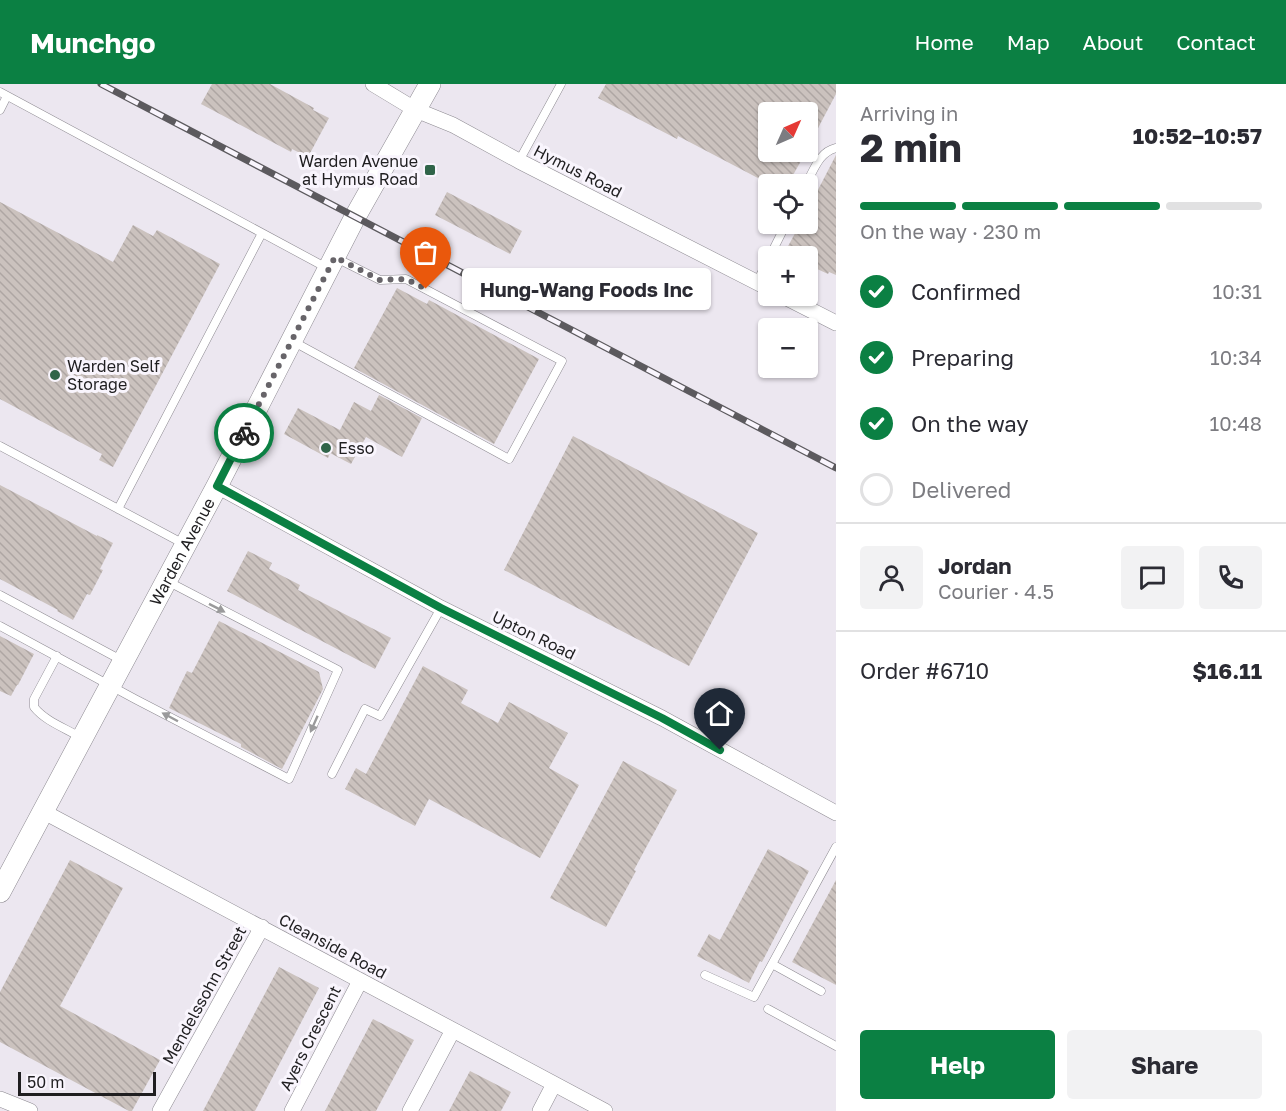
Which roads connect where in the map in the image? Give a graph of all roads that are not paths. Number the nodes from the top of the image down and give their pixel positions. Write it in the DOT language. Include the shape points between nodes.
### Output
graph roads {
  1 [pos="373,84"];
  2 [pos="430,84"];
  3 [pos="561,84"];
  4 [pos="4,94"];
  5 [pos="0,110"];
  6 [pos="416,110"];
  7 [pos="836,148"];
  8 [pos="519,161"];
  9 [pos="811,174"];
  10 [pos="262,233"];
  11 [pos="332,263"];
  12 [pos="758,282"];
  13 [pos="803,306"];
  14 [pos="836,323"];
  15 [pos="292,341"];
  16 [pos="0,446"];
  17 [pos="217,486"];
  18 [pos="118,509"];
  19 [pos="186,544"];
  20 [pos="166,580"];
  21 [pos="0,595"];
  22 [pos="441,608"];
  23 [pos="0,626"];
  24 [pos="57,656"];
  25 [pos="124,662"];
  26 [pos="111,686"];
  27 [pos="83,738"];
  28 [pos="332,774"];
  29 [pos="44,812"];
  30 [pos="836,813"];
  31 [pos="836,847"];
  32 [pos="0,892"];
  33 [pos="262,927"];
  34 [pos="772,964"];
  35 [pos="705,975"];
  36 [pos="360,981"];
  37 [pos="821,991"];
  38 [pos="768,1009"];
  39 [pos="453,1030"];
  40 [pos="836,1046"];
  41 [pos="554,1084"];
  42 [pos="0,1099"];
  43 [pos="30,1111"];
  44 [pos="160,1111"];
  45 [pos="292,1111"];
  46 [pos="410,1111"];
  47 [pos="540,1111"];
  48 [pos="605,1111"];
  1 -- 6 [label="street, Hymus Road"];
  2 -- 6 [label="main road, Warden Avenue"];
  3 -- 8 [label="lane"];
  4 -- 5 [label="lane"];
  4 -- 10 [label="lane"];
  6 -- 8 [label="street, Hymus Road"];
  6 -- 11 [label="main road, Warden Avenue"];
  7 -- 9 [label="lane" via="826,151"];
  8 -- 12 [label="street, Hymus Road"];
  10 -- 11 [label="lane"];
  10 -- 18 [label="lane"];
  11 -- 15 [label="main road, Warden Avenue"];
  11 -- 15 [label="lane" via="380,280 406,279 562,361 509,459"];
  13 -- 14 [label="street"];
  15 -- 17 [label="main road, Warden Avenue"];
  16 -- 18 [label="lane"];
  17 -- 19 [label="main road, Warden Avenue"];
  17 -- 22 [label="street, Upton Road"];
  18 -- 19 [label="lane"];
  19 -- 20 [label="main road, Warden Avenue"];
  20 -- 25 [label="main road, Warden Avenue"];
  20 -- 26 [label="lane, one-way" via="338,670 289,780"];
  21 -- 25 [label="lane"];
  22 -- 28 [label="lane" via="380,716 365,709"];
  22 -- 30 [label="street, Upton Road" via="662,718"];
  23 -- 24 [label="lane"];
  24 -- 26 [label="lane"];
  24 -- 27 [label="lane" via="34,699 34,707"];
  25 -- 26 [label="main road, Warden Avenue"];
  26 -- 27 [label="main road, Warden Avenue"];
  27 -- 29 [label="main road, Warden Avenue"];
  29 -- 32 [label="main road, Warden Avenue"];
  29 -- 33 [label="street, Cleanside Road"];
  31 -- 34 [label="lane"];
  33 -- 36 [label="street, Cleanside Road"];
  33 -- 44 [label="street, Mendelssohn Street"];
  34 -- 35 [label="lane" via="754,998"];
  34 -- 37 [label="lane"];
  36 -- 39 [label="street, Cleanside Road"];
  36 -- 45 [label="street, Ayers Crescent"];
  38 -- 40 [label="lane"];
  39 -- 41 [label="street, Cleanside Road"];
  39 -- 46 [label="street"];
  41 -- 47 [label="street"];
  41 -- 48 [label="street, Cleanside Road"];
  42 -- 43 [label="street"];
}
